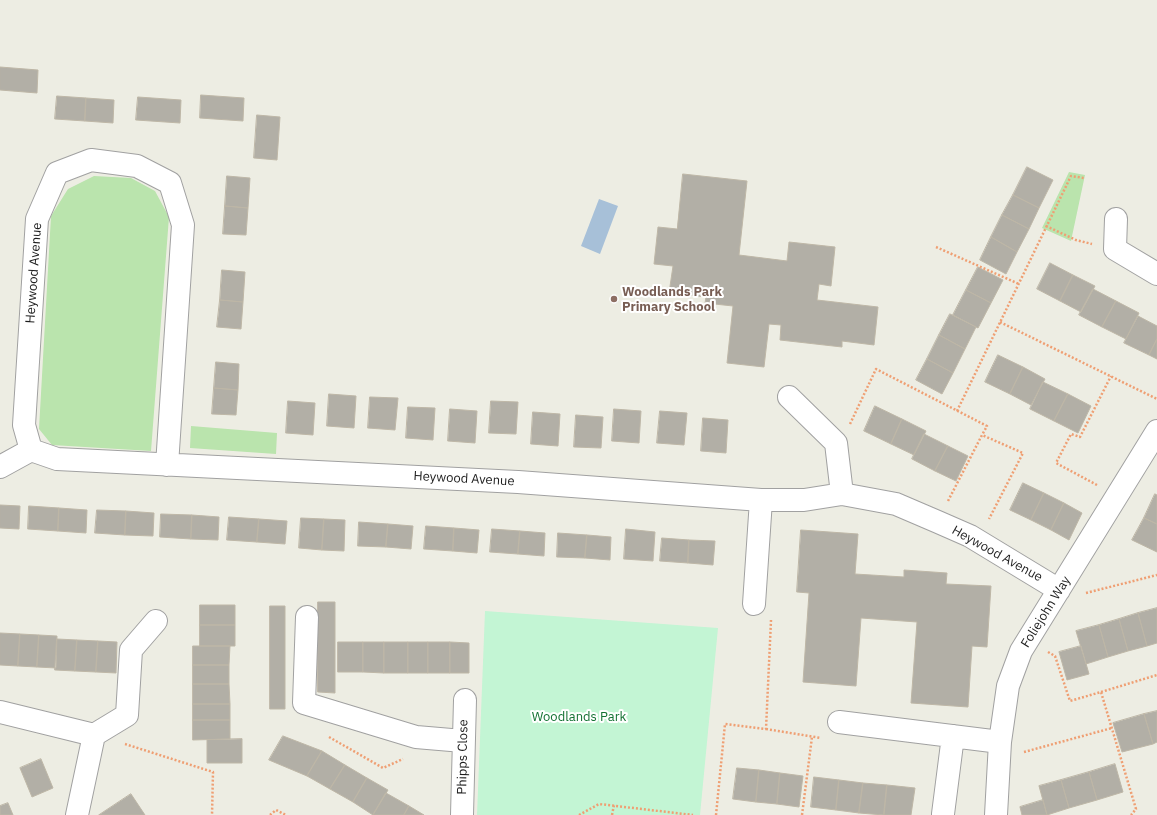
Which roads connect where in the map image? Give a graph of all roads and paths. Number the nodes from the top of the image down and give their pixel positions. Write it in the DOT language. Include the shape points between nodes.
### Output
graph roads {
  1 [pos="1084,178"];
  2 [pos="1116,219"];
  3 [pos="1046,226"];
  4 [pos="936,247"];
  5 [pos="1115,249"];
  6 [pos="1157,274"];
  7 [pos="1018,284"];
  8 [pos="1000,322"];
  9 [pos="1111,376"];
  10 [pos="789,397"];
  11 [pos="1157,399"];
  12 [pos="957,411"];
  13 [pos="1157,431"];
  14 [pos="982,435"];
  15 [pos="31,450"];
  16 [pos="837,452"];
  17 [pos="167,465"];
  18 [pos="0,467"];
  19 [pos="842,494"];
  20 [pos="1117,496"];
  21 [pos="762,500"];
  22 [pos="938,522"];
  23 [pos="978,541"];
  24 [pos="1157,575"];
  25 [pos="1056,595"];
  26 [pos="754,604"];
  27 [pos="307,617"];
  28 [pos="156,621"];
  29 [pos="1027,642"];
  30 [pos="1157,675"];
  31 [pos="1101,692"];
  32 [pos="464,700"];
  33 [pos="0,712"];
  34 [pos="839,722"];
  35 [pos="1112,728"];
  36 [pos="766,729"];
  37 [pos="94,735"];
  38 [pos="952,736"];
  39 [pos="812,737"];
  40 [pos="463,741"];
  41 [pos="1000,750"];
  42 [pos="614,805"];
  43 [pos="943,814"];
  44 [pos="77,815"];
  45 [pos="212,815"];
  46 [pos="270,815"];
  47 [pos="286,815"];
  48 [pos="462,815"];
  49 [pos="579,815"];
  50 [pos="612,815"];
  51 [pos="693,815"];
  52 [pos="716,815"];
  53 [pos="802,815"];
  54 [pos="996,815"];
  55 [pos="1131,815"];
  1 -- 3 [label="path" via="1071,176"];
  2 -- 5 [label="street"];
  3 -- 5 [label="path" via="1076,240"];
  3 -- 7 [label="path"];
  4 -- 7 [label="path"];
  5 -- 6 [label="street"];
  7 -- 8 [label="path"];
  8 -- 9 [label="path"];
  8 -- 12 [label="path"];
  9 -- 11 [label="path"];
  9 -- 20 [label="path" via="1080,437 1071,434 1056,463"];
  10 -- 16 [label="street" via="836,443"];
  12 -- 14 [label="path" via="987,426"];
  12 -- 16 [label="path" via="876,369"];
  13 -- 20 [label="street, Foliejohn Way"];
  14 -- 22 [label="path"];
  14 -- 23 [label="path" via="1022,453"];
  15 -- 17 [label="street, Heywood Avenue" via="57,459"];
  15 -- 17 [label="street, Heywood Avenue" via="24,425 37,218 57,173 91,160 137,166 170,183 183,225"];
  15 -- 18 [label="street"];
  16 -- 19 [label="street"];
  17 -- 21 [label="street, Heywood Avenue" via="518,482"];
  19 -- 21 [label="street, Heywood Avenue" via="804,500"];
  19 -- 22 [label="street, Heywood Avenue" via="896,504"];
  20 -- 25 [label="street, Foliejohn Way"];
  21 -- 26 [label="street"];
  22 -- 23 [label="street, Heywood Avenue"];
  23 -- 25 [label="street, Heywood Avenue"];
  24 -- 25 [label="path"];
  25 -- 29 [label="street, Foliejohn Way"];
  26 -- 36 [label="path" via="772,606"];
  27 -- 40 [label="street" via="304,703 416,737"];
  28 -- 37 [label="street" via="131,650 127,715"];
  29 -- 31 [label="path" via="1055,656 1070,701"];
  29 -- 41 [label="street, Foliejohn Way" via="1008,686"];
  30 -- 31 [label="path"];
  31 -- 35 [label="path"];
  32 -- 40 [label="street, Phipps Close"];
  33 -- 37 [label="street"];
  34 -- 38 [label="street"];
  34 -- 39 [label="path" via="837,740"];
  35 -- 41 [label="path"];
  35 -- 55 [label="path" via="1136,809"];
  36 -- 39 [label="path"];
  36 -- 52 [label="path" via="725,724"];
  37 -- 44 [label="street"];
  37 -- 45 [label="path" via="213,772"];
  38 -- 41 [label="street"];
  38 -- 43 [label="street"];
  39 -- 53 [label="path"];
  40 -- 48 [label="street, Phipps Close"];
  41 -- 54 [label="street, Foliejohn Way"];
  42 -- 49 [label="path" via="599,804"];
  42 -- 50 [label="path"];
  42 -- 51 [label="path"];
  46 -- 47 [label="path" via="276,810"];
}
